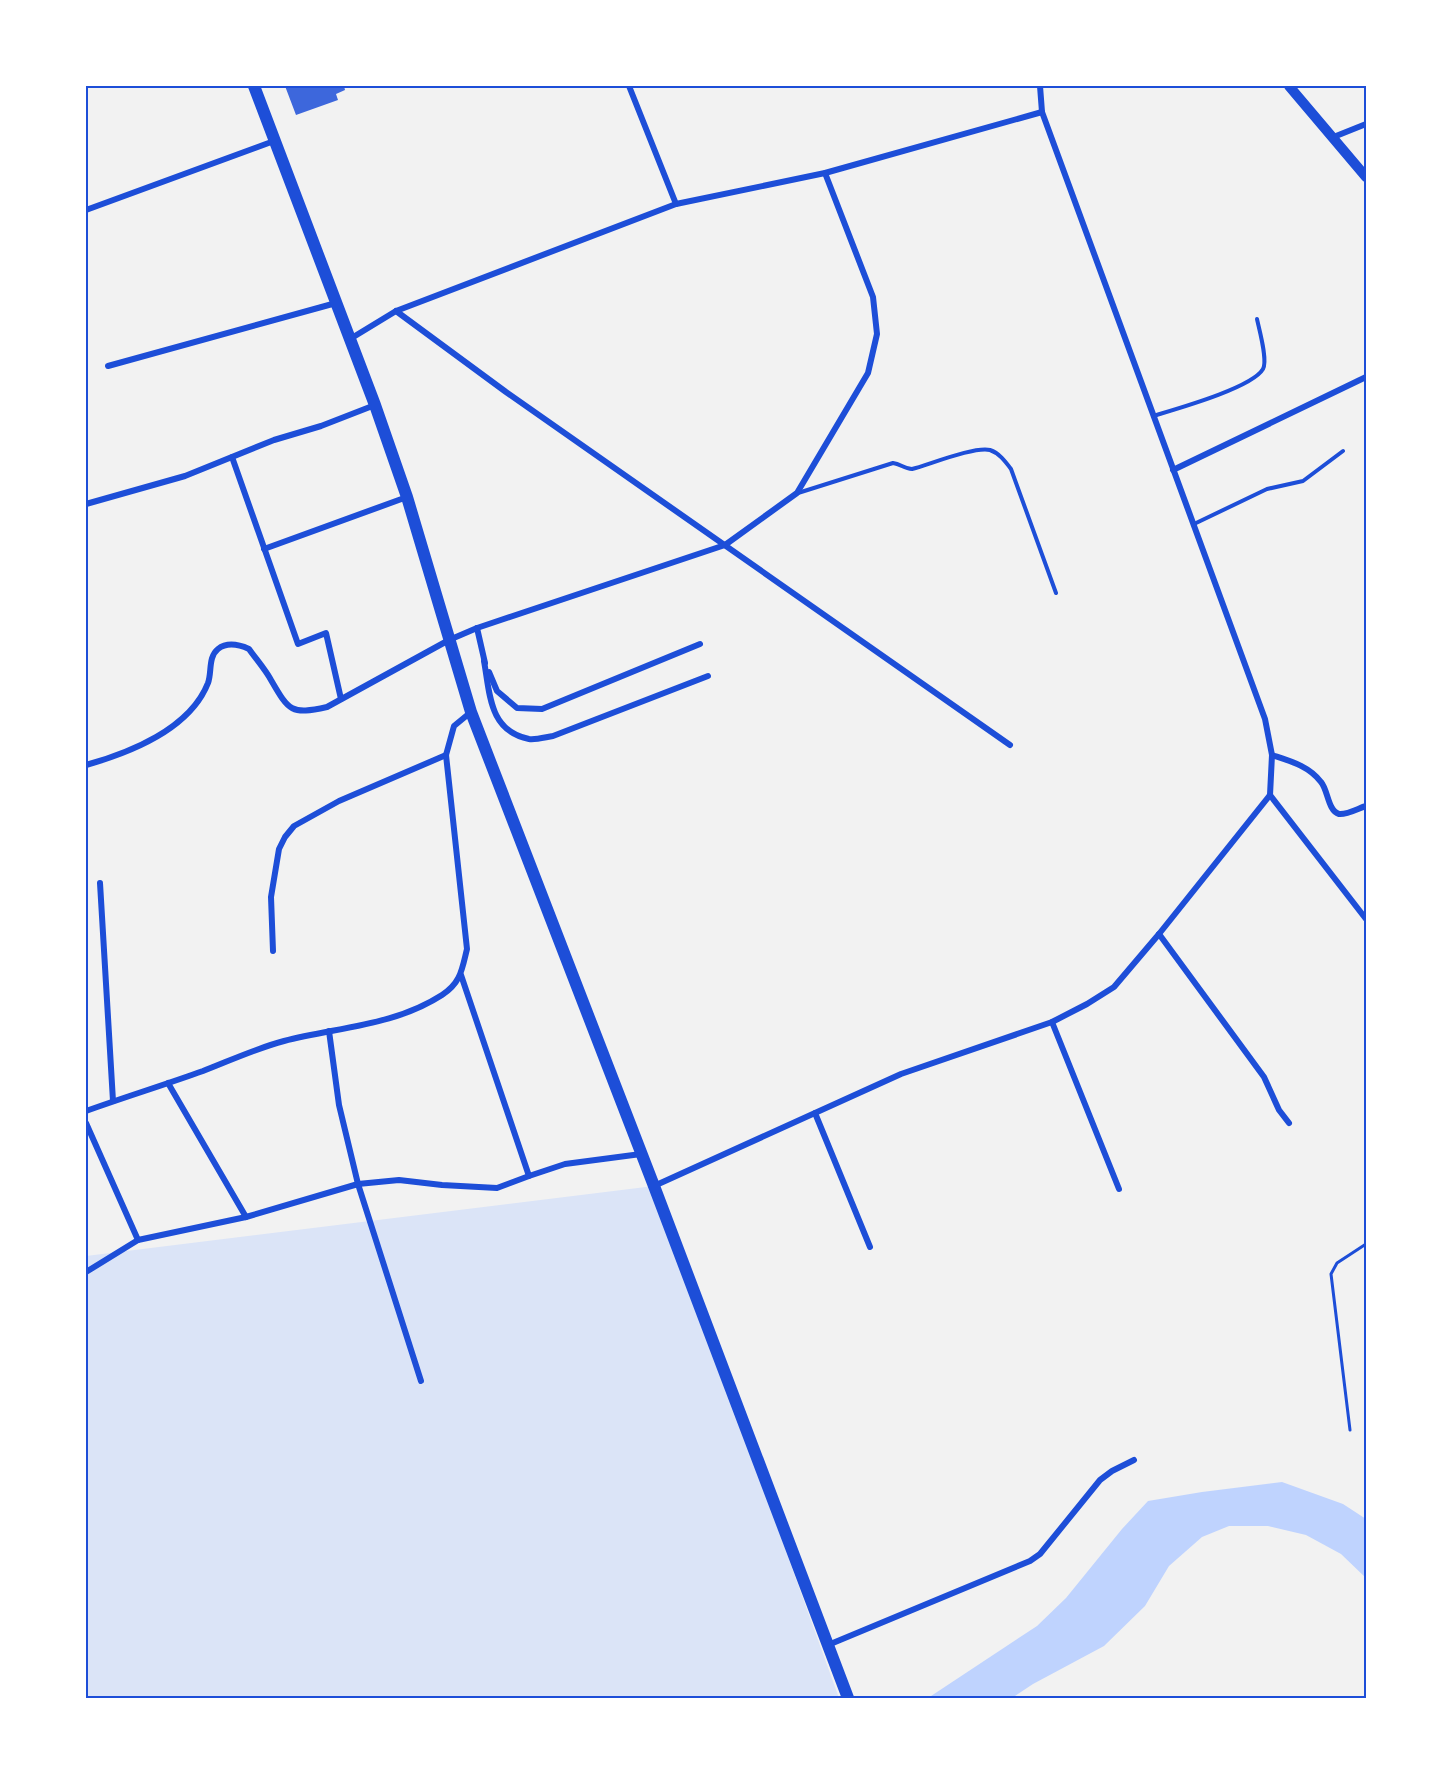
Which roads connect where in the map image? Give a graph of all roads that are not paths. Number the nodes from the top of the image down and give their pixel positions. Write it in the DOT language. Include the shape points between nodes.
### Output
graph roads {
  1 [pos="254,86"];
  2 [pos="628,86"];
  3 [pos="1040,86"];
  4 [pos="1289,86"];
  5 [pos="1042,112"];
  6 [pos="1366,124"];
  7 [pos="1331,138"];
  8 [pos="275,140"];
  9 [pos="825,173"];
  10 [pos="1366,177"];
  11 [pos="676,204"];
  12 [pos="86,210"];
  13 [pos="337,303"];
  14 [pos="396,311"];
  15 [pos="1257,319"];
  16 [pos="350,339"];
  17 [pos="108,366"];
  18 [pos="1366,377"];
  19 [pos="375,405"];
  20 [pos="1153,416"];
  21 [pos="1343,451"];
  22 [pos="232,457"];
  23 [pos="1173,470"];
  24 [pos="797,493"];
  25 [pos="407,497"];
  26 [pos="86,504"];
  27 [pos="1194,524"];
  28 [pos="725,545"];
  29 [pos="264,549"];
  30 [pos="1056,592"];
  31 [pos="477,628"];
  32 [pos="449,640"];
  33 [pos="700,644"];
  34 [pos="484,661"];
  35 [pos="708,676"];
  36 [pos="341,699"];
  37 [pos="471,712"];
  38 [pos="1010,745"];
  39 [pos="446,755"];
  40 [pos="1272,755"];
  41 [pos="86,765"];
  42 [pos="1270,795"];
  43 [pos="1366,806"];
  44 [pos="100,883"];
  45 [pos="1366,919"];
  46 [pos="1160,934"];
  47 [pos="273,951"];
  48 [pos="461,975"];
  49 [pos="1052,1022"];
  50 [pos="329,1031"];
  51 [pos="168,1083"];
  52 [pos="114,1101"];
  53 [pos="86,1111"];
  54 [pos="815,1113"];
  55 [pos="86,1123"];
  56 [pos="1289,1123"];
  57 [pos="641,1154"];
  58 [pos="529,1176"];
  59 [pos="358,1184"];
  60 [pos="654,1186"];
  61 [pos="1119,1189"];
  62 [pos="246,1217"];
  63 [pos="138,1240"];
  64 [pos="870,1247"];
  65 [pos="86,1272"];
  66 [pos="421,1380"];
  67 [pos="1134,1460"];
  68 [pos="828,1645"];
  69 [pos="846,1693"];
  1 -- 8 [label="main road"];
  2 -- 11 [label="street"];
  3 -- 5 [label="street"];
  4 -- 7 [label="street"];
  5 -- 9 [label="street"];
  5 -- 20 [label="street"];
  6 -- 7 [label="street"];
  7 -- 10 [label="street"];
  8 -- 12 [label="street"];
  8 -- 13 [label="main road"];
  9 -- 11 [label="street"];
  9 -- 24 [label="street" via="873,297 877,334 867,374"];
  11 -- 14 [label="street"];
  13 -- 16 [label="main road"];
  13 -- 17 [label="street"];
  14 -- 16 [label="street"];
  14 -- 28 [label="street"];
  15 -- 20 [label="lane" via="1264,368 1254,379 1206,400"];
  16 -- 19 [label="main road"];
  18 -- 23 [label="street"];
  19 -- 22 [label="street"];
  19 -- 25 [label="main road"];
  20 -- 23 [label="street"];
  21 -- 27 [label="lane" via="1303,481 1267,489"];
  22 -- 26 [label="street" via="185,476"];
  22 -- 29 [label="street"];
  23 -- 27 [label="street"];
  24 -- 28 [label="street"];
  24 -- 30 [label="lane" via="893,463 912,469 989,450 1002,457 1011,469"];
  25 -- 29 [label="street"];
  25 -- 32 [label="main road"];
  27 -- 40 [label="street" via="1252,680"];
  28 -- 31 [label="street"];
  28 -- 38 [label="street"];
  29 -- 36 [label="street" via="298,644 326,633"];
  31 -- 32 [label="street"];
  31 -- 34 [label="street"];
  32 -- 36 [label="street"];
  32 -- 37 [label="main road"];
  33 -- 34 [label="street" via="542,709 517,708 497,691"];
  34 -- 35 [label="street" via="496,718 509,731 531,739 553,736"];
  36 -- 41 [label="street" via="306,712 294,709 285,704 249,649 231,644 219,647 212,655 208,682 185,716 142,745"];
  37 -- 39 [label="street" via="454,726"];
  37 -- 57 [label="main road"];
  39 -- 47 [label="street" via="339,801 294,826 279,849 274,873"];
  39 -- 48 [label="street" via="467,949"];
  40 -- 42 [label="street"];
  40 -- 43 [label="street" via="1296,762 1313,773 1323,783 1337,813"];
  42 -- 45 [label="street"];
  42 -- 46 [label="street"];
  44 -- 52 [label="street"];
  46 -- 49 [label="street" via="1114,987"];
  46 -- 56 [label="street" via="1264,1077"];
  48 -- 50 [label="street" via="441,995 400,1015"];
  48 -- 58 [label="street"];
  49 -- 54 [label="street" via="901,1074"];
  49 -- 61 [label="street"];
  50 -- 51 [label="street" via="283,1041"];
  50 -- 59 [label="street" via="339,1105"];
  51 -- 52 [label="street"];
  51 -- 62 [label="street"];
  52 -- 53 [label="street"];
  54 -- 60 [label="street"];
  54 -- 64 [label="street"];
  55 -- 63 [label="street"];
  57 -- 58 [label="street" via="565,1164"];
  57 -- 60 [label="main road"];
  58 -- 59 [label="street" via="497,1188 399,1180"];
  59 -- 62 [label="street"];
  59 -- 66 [label="street"];
  60 -- 68 [label="main road"];
  62 -- 63 [label="street"];
  63 -- 65 [label="street"];
  67 -- 68 [label="street" via="1100,1480 1030,1562"];
  68 -- 69 [label="main road"];
}
